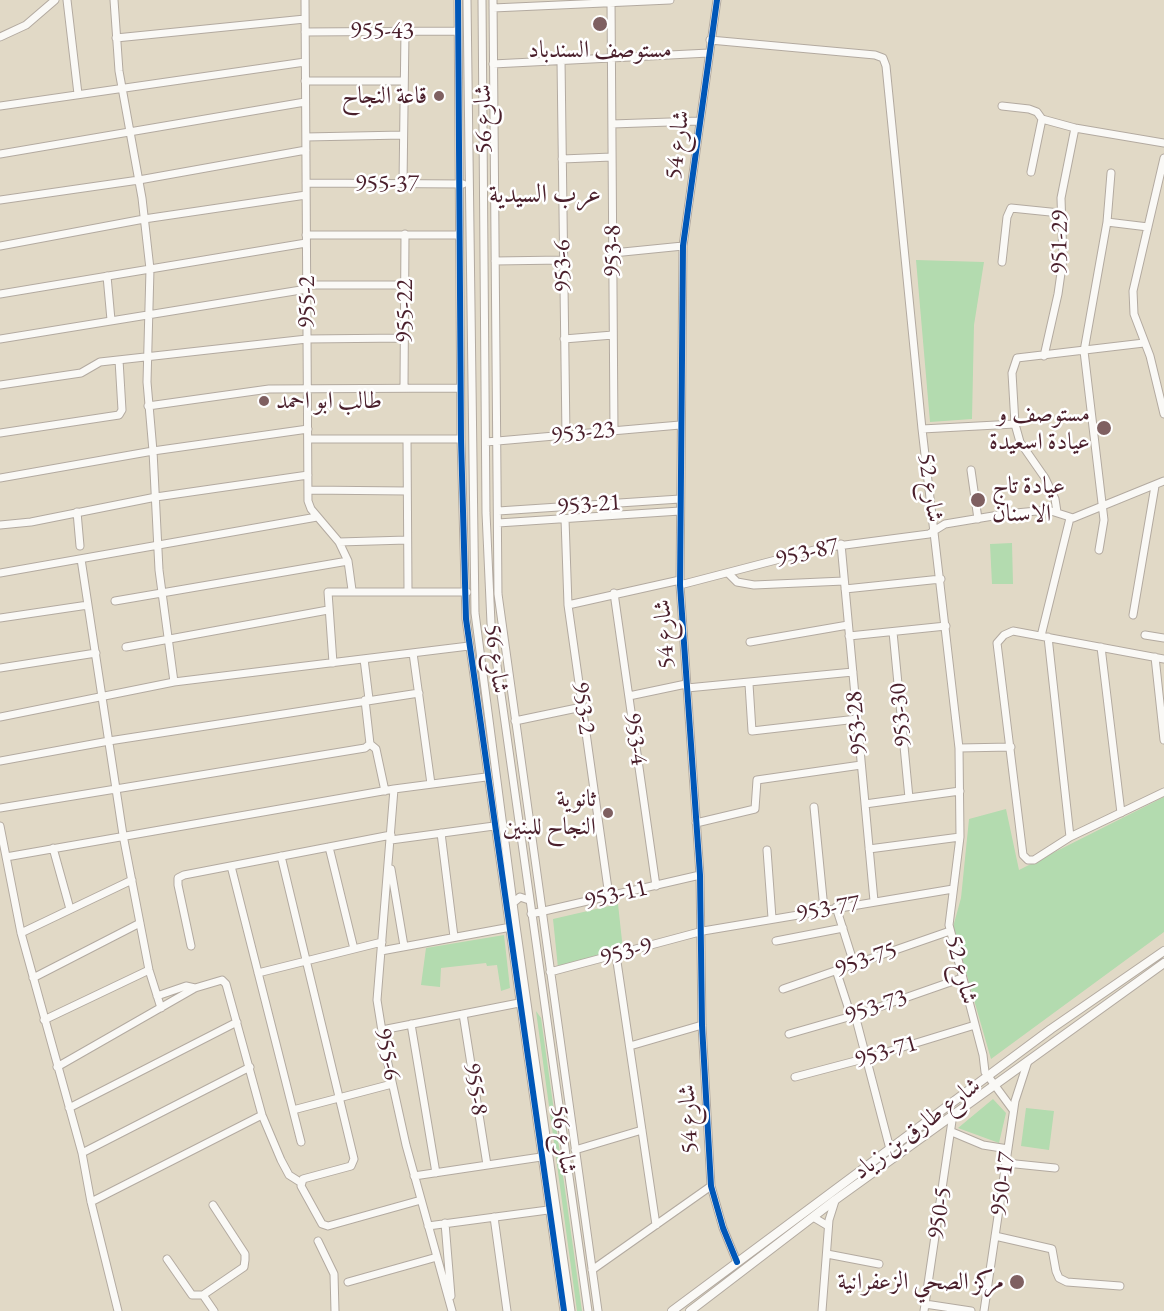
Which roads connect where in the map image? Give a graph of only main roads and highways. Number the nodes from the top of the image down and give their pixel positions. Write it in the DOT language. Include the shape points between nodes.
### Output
graph roads {
  1 [pos="1164,951"];
  2 [pos="1164,963"];
  3 [pos="672,1311"];
  4 [pos="690,1311"];
  1 -- 3 [label="main road, شارع طارق بن زياد" via="987,1076"];
  2 -- 4 [label="main road, شارع طارق بن زياد" via="835,1200"];
}
